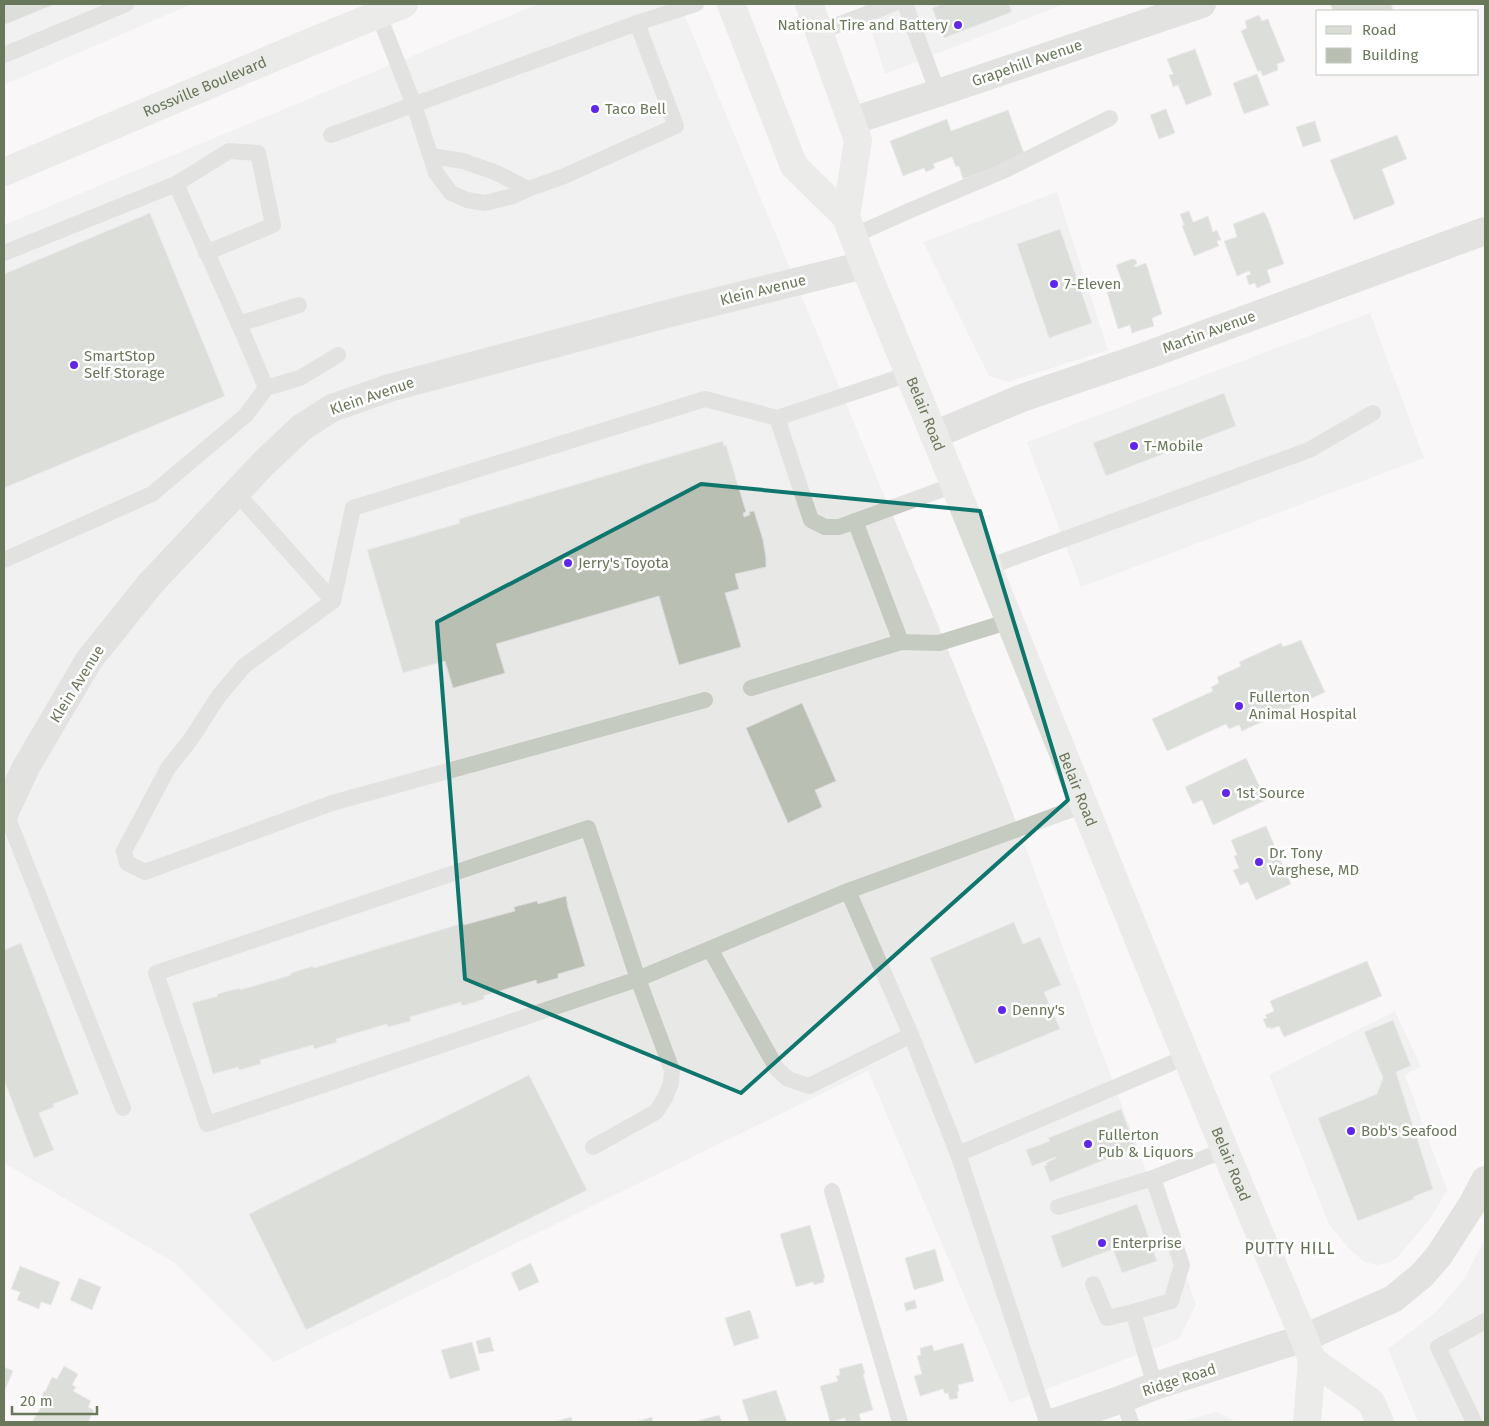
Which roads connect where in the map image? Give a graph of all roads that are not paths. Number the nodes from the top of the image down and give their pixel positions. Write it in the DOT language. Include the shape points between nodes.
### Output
graph roads {
  1 [pos="126,4"];
  2 [pos="404,4"];
  3 [pos="696,4"];
  4 [pos="731,4"];
  5 [pos="808,4"];
  6 [pos="893,4"];
  7 [pos="904,4"];
  8 [pos="1202,4"];
  9 [pos="377,9"];
  10 [pos="637,23"];
  11 [pos="819,32"];
  12 [pos="4,55"];
  13 [pos="938,94"];
  14 [pos="414,105"];
  15 [pos="1110,118"];
  16 [pos="852,122"];
  17 [pos="331,135"];
  18 [pos="430,156"];
  19 [pos="4,172"];
  20 [pos="176,184"];
  21 [pos="528,189"];
  22 [pos="850,227"];
  23 [pos="1485,231"];
  24 [pos="4,253"];
  25 [pos="206,253"];
  26 [pos="864,265"];
  27 [pos="299,305"];
  28 [pos="239,324"];
  29 [pos="338,356"];
  30 [pos="909,374"];
  31 [pos="266,388"];
  32 [pos="1374,413"];
  33 [pos="777,418"];
  34 [pos="934,434"];
  35 [pos="954,485"];
  36 [pos="236,492"];
  37 [pos="855,521"];
  38 [pos="4,560"];
  39 [pos="988,567"];
  40 [pos="334,601"];
  41 [pos="1010,620"];
  42 [pos="901,642"];
  43 [pos="750,688"];
  44 [pos="705,700"];
  45 [pos="1084,805"];
  46 [pos="4,812"];
  47 [pos="848,891"];
  48 [pos="710,949"];
  49 [pos="638,979"];
  50 [pos="911,1035"];
  51 [pos="1186,1057"];
  52 [pos="123,1108"];
  53 [pos="593,1146"];
  54 [pos="1225,1150"];
  55 [pos="958,1154"];
  56 [pos="1153,1178"];
  57 [pos="832,1191"];
  58 [pos="1481,1197"];
  59 [pos="1058,1207"];
  60 [pos="1092,1284"];
  61 [pos="1133,1312"];
  62 [pos="1483,1328"];
  63 [pos="1308,1349"];
  64 [pos="1155,1386"];
  65 [pos="1127,1411"];
  66 [pos="900,1422"];
  67 [pos="1047,1422"];
  68 [pos="1055,1422"];
  69 [pos="1306,1422"];
  70 [pos="1380,1422"];
  71 [pos="1474,1422"];
  1 -- 12 [label="lane"];
  2 -- 9 [label="main road, Rossville Boulevard"];
  3 -- 10 [label="lane"];
  4 -- 22 [label="main road, Belair Road" via="794,166"];
  5 -- 11 [label="main road, Belair Road"];
  6 -- 11 [label="lane"];
  7 -- 13 [label="lane"];
  8 -- 13 [label="street, Grapehill Avenue"];
  9 -- 14 [label="lane"];
  9 -- 19 [label="main road, Rossville Boulevard" via="313,40"];
  10 -- 14 [label="lane"];
  10 -- 21 [label="lane" via="676,126"];
  11 -- 16 [label="main road, Belair Road"];
  13 -- 16 [label="street, Grapehill Avenue"];
  14 -- 17 [label="lane"];
  14 -- 18 [label="lane"];
  15 -- 22 [label="lane" via="1003,171 911,210"];
  16 -- 22 [label="main road, Belair Road" via="858,140"];
  18 -- 21 [label="lane" via="463,160"];
  18 -- 21 [label="lane" via="436,173 451,193 467,200 485,203"];
  20 -- 24 [label="lane"];
  20 -- 25 [label="lane"];
  20 -- 25 [label="lane" via="229,151 258,153 273,225"];
  22 -- 26 [label="main road, Belair Road"];
  23 -- 34 [label="street, Martin Avenue" via="1022,398"];
  25 -- 28 [label="lane"];
  26 -- 30 [label="main road, Belair Road"];
  26 -- 36 [label="street, Klein Avenue" via="388,388 332,408 301,428"];
  27 -- 28 [label="lane"];
  28 -- 31 [label="lane"];
  29 -- 31 [label="lane" via="300,378"];
  30 -- 33 [label="lane"];
  30 -- 34 [label="main road, Belair Road"];
  31 -- 38 [label="lane" via="246,415 152,494"];
  32 -- 39 [label="lane" via="1309,450"];
  33 -- 37 [label="lane" via="811,520 825,527 839,527"];
  33 -- 40 [label="lane" via="705,399 353,508"];
  34 -- 35 [label="main road, Belair Road"];
  35 -- 37 [label="lane"];
  35 -- 39 [label="main road, Belair Road"];
  36 -- 40 [label="lane"];
  36 -- 46 [label="street, Klein Avenue" via="150,584 89,660 26,767"];
  37 -- 42 [label="lane"];
  39 -- 41 [label="main road, Belair Road"];
  40 -- 44 [label="lane" via="244,666 218,697 168,768 140,819 124,851 127,863 145,872 332,803"];
  41 -- 42 [label="lane" via="939,643"];
  41 -- 45 [label="main road, Belair Road"];
  42 -- 43 [label="lane"];
  45 -- 47 [label="lane"];
  45 -- 51 [label="main road, Belair Road"];
  46 -- 52 [label="lane"];
  47 -- 48 [label="lane"];
  47 -- 50 [label="lane"];
  48 -- 49 [label="lane"];
  48 -- 50 [label="lane" via="777,1069 788,1079 809,1086"];
  49 -- 49 [label="lane" via="206,1124 156,974 588,828"];
  49 -- 53 [label="lane" via="672,1070 671,1084 656,1112"];
  50 -- 55 [label="lane"];
  51 -- 54 [label="main road, Belair Road"];
  51 -- 55 [label="lane"];
  54 -- 56 [label="lane"];
  54 -- 63 [label="main road, Belair Road"];
  55 -- 67 [label="lane"];
  56 -- 59 [label="lane"];
  56 -- 61 [label="lane" via="1182,1265 1170,1301"];
  57 -- 66 [label="lane"];
  58 -- 63 [label="street, Ridge Road" via="1421,1276 1393,1299"];
  60 -- 61 [label="lane" via="1108,1318"];
  61 -- 64 [label="lane"];
  62 -- 71 [label="lane" via="1438,1347"];
  63 -- 64 [label="street, Ridge Road"];
  63 -- 69 [label="main road, Belair Road"];
  63 -- 70 [label="main road" via="1371,1402"];
  64 -- 65 [label="street, Ridge Road"];
  65 -- 68 [label="street, Ridge Road"];
}
